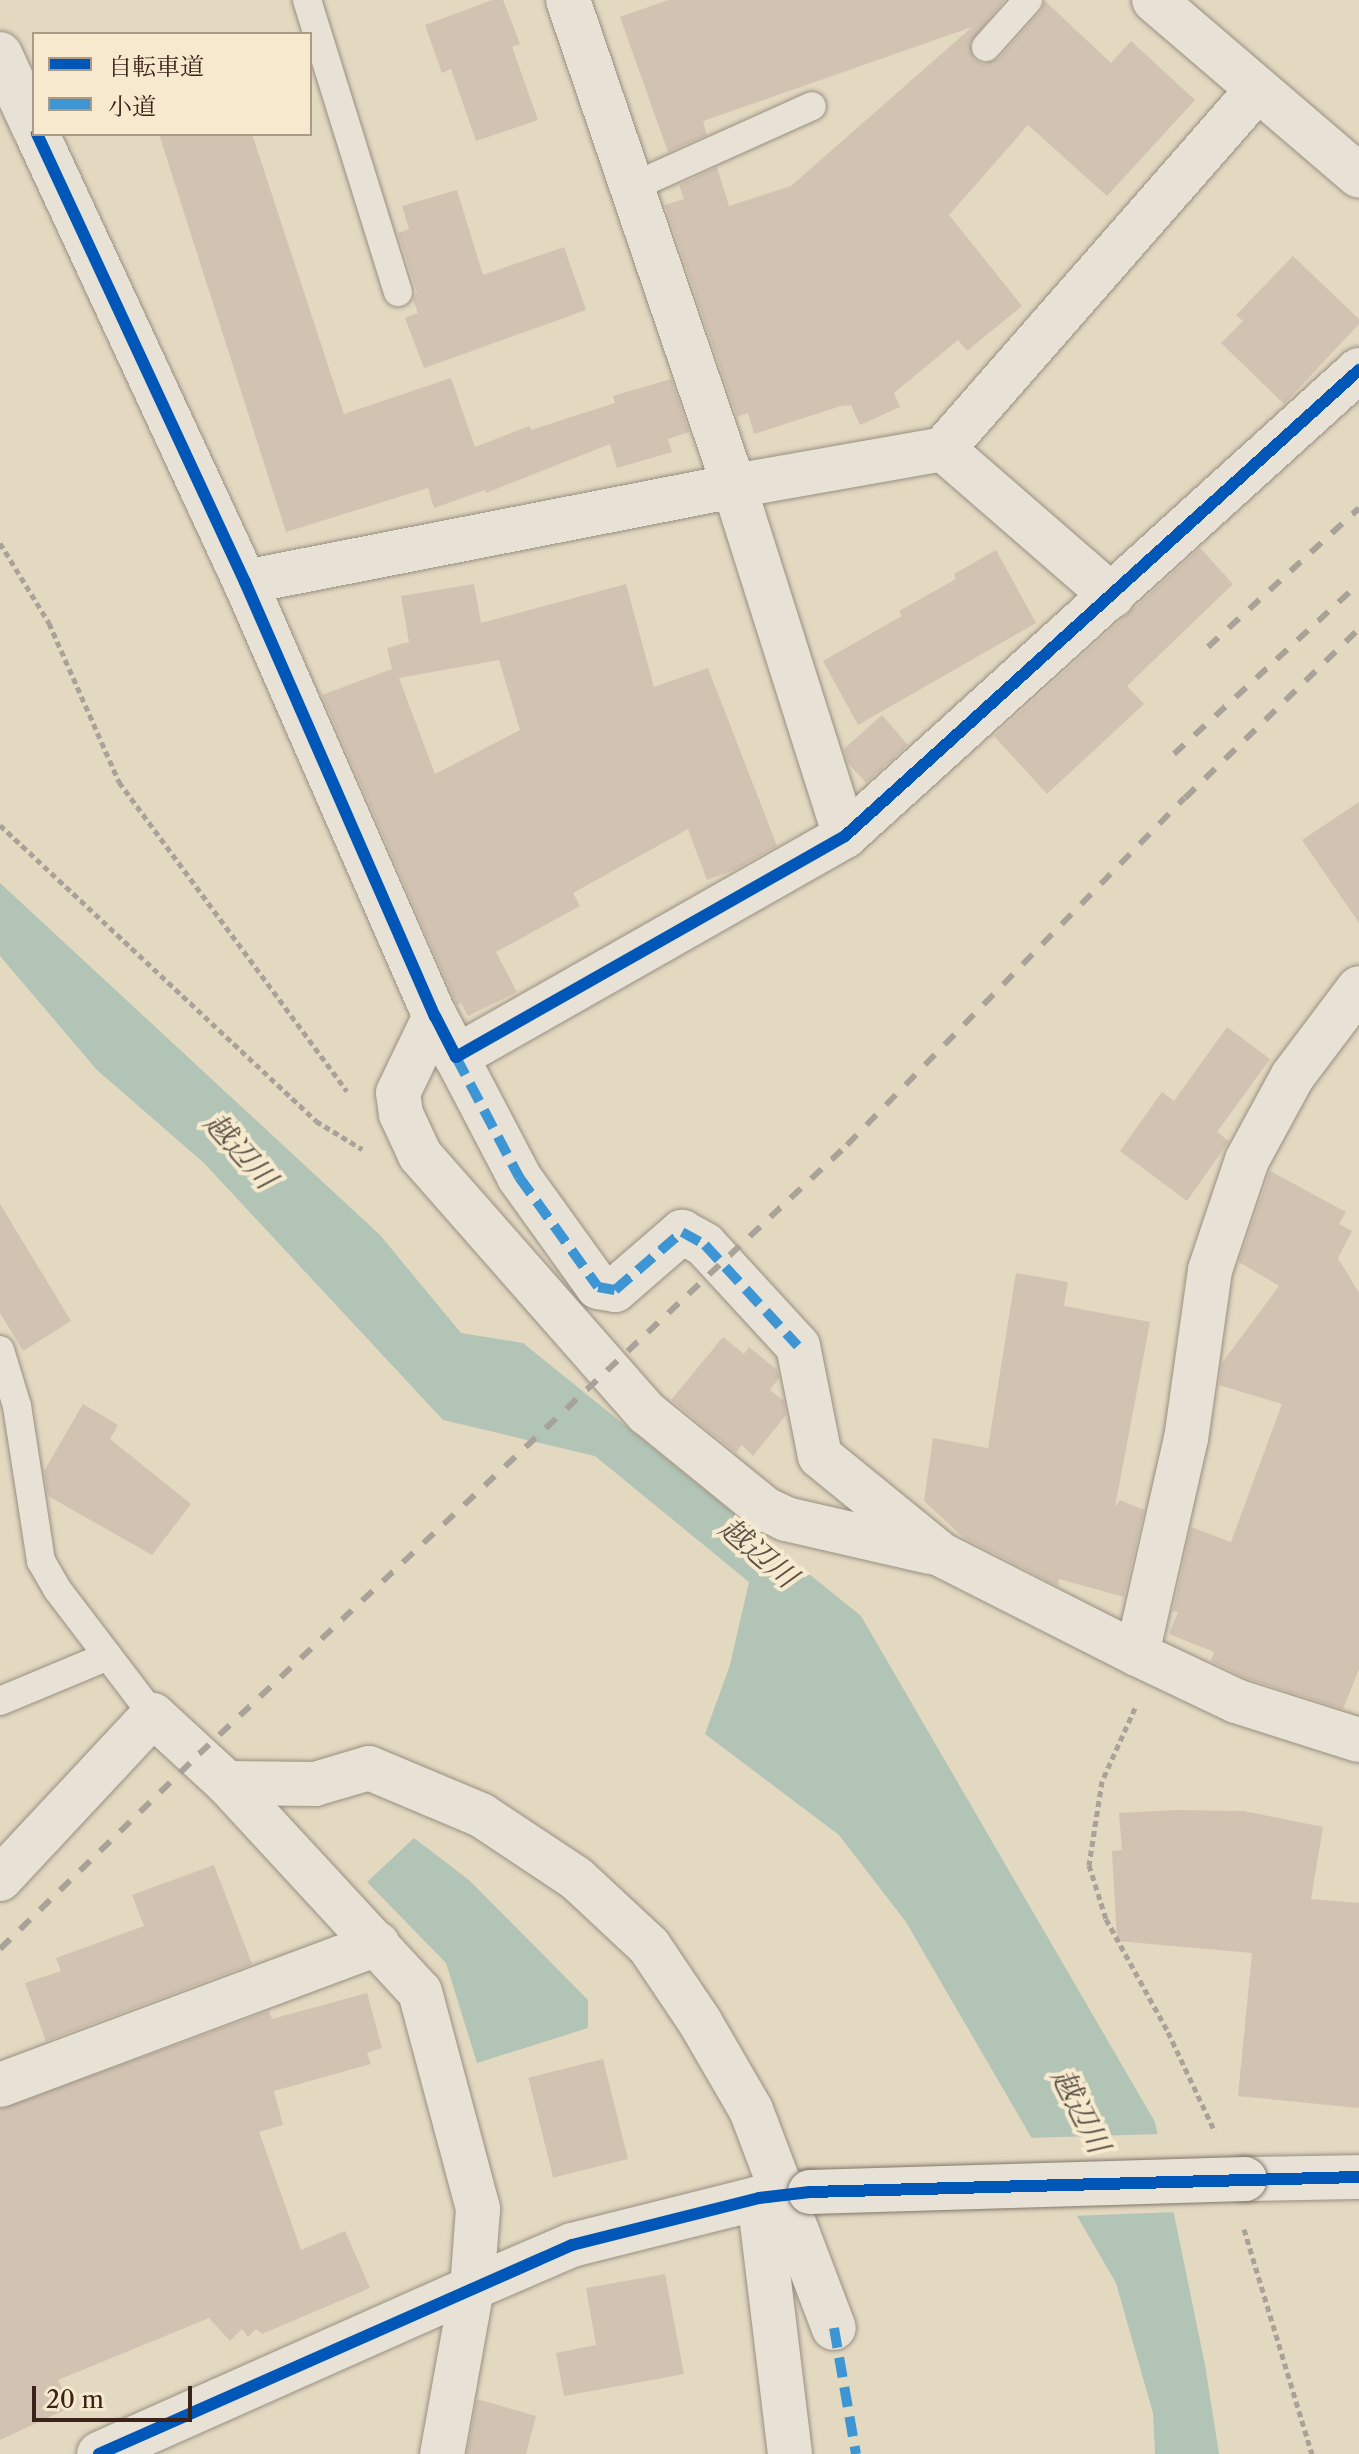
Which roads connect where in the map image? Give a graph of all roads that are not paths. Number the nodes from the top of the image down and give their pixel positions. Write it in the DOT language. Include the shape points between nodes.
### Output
graph roads {
  1 [pos="307,0"];
  2 [pos="568,0"];
  3 [pos="1028,0"];
  4 [pos="1154,0"];
  5 [pos="986,47"];
  6 [pos="0,54"];
  7 [pos="1257,90"];
  8 [pos="812,106"];
  9 [pos="32,124"];
  10 [pos="38,136"];
  11 [pos="1359,176"];
  12 [pos="632,187"];
  13 [pos="398,292"];
  14 [pos="1359,370"];
  15 [pos="943,449"];
  16 [pos="734,486"];
  17 [pos="245,582"];
  18 [pos="1112,596"];
  19 [pos="845,836"];
  20 [pos="1359,988"];
  21 [pos="435,1016"];
  22 [pos="456,1057"];
  23 [pos="0,1350"];
  24 [pos="940,1554"];
  25 [pos="108,1656"];
  26 [pos="1146,1659"];
  27 [pos="0,1701"];
  28 [pos="153,1715"];
  29 [pos="1359,1740"];
  30 [pos="227,1783"];
  31 [pos="0,1879"];
  32 [pos="378,1944"];
  33 [pos="0,2085"];
  34 [pos="1359,2177"];
  35 [pos="783,2195"];
  36 [pos="472,2288"];
  37 [pos="834,2328"];
  38 [pos="99,2454"];
  39 [pos="442,2454"];
  40 [pos="790,2454"];
  1 -- 13 [label="lane"];
  2 -- 12 [label="street"];
  3 -- 5 [label="lane"];
  4 -- 7 [label="street"];
  6 -- 9 [label="street"];
  7 -- 11 [label="street"];
  7 -- 15 [label="street"];
  8 -- 12 [label="lane"];
  10 -- 17 [label="street"];
  12 -- 16 [label="street"];
  14 -- 18 [label="street"];
  15 -- 16 [label="street"];
  15 -- 18 [label="street"];
  16 -- 17 [label="street"];
  16 -- 19 [label="street"];
  17 -- 21 [label="street"];
  18 -- 19 [label="street"];
  19 -- 22 [label="street"];
  20 -- 26 [label="street" via="1292,1077 1247,1160 1215,1256"];
  21 -- 22 [label="street"];
  21 -- 24 [label="street" via="398,1093 401,1114 420,1155 647,1413 765,1509 786,1519"];
  22 -- 24 [label="street" via="519,1177 598,1287 615,1290 682,1232 705,1245 798,1346 820,1456"];
  23 -- 25 [label="lane" via="17,1406 41,1561"];
  24 -- 26 [label="street"];
  25 -- 27 [label="lane"];
  25 -- 28 [label="lane"];
  26 -- 29 [label="street" via="1236,1701"];
  28 -- 30 [label="street"];
  28 -- 31 [label="street"];
  30 -- 32 [label="street"];
  30 -- 35 [label="street" via="315,1784 369,1768 481,1815 576,1878 649,1946 691,2009 751,2110"];
  32 -- 33 [label="street"];
  32 -- 36 [label="street" via="420,1992 478,2209"];
  34 -- 35 [label="street, bridge" via="1232,2162"];
  35 -- 36 [label="street" via="572,2245"];
  35 -- 37 [label="street"];
  35 -- 40 [label="street"];
  36 -- 38 [label="street"];
  36 -- 39 [label="street"];
}
